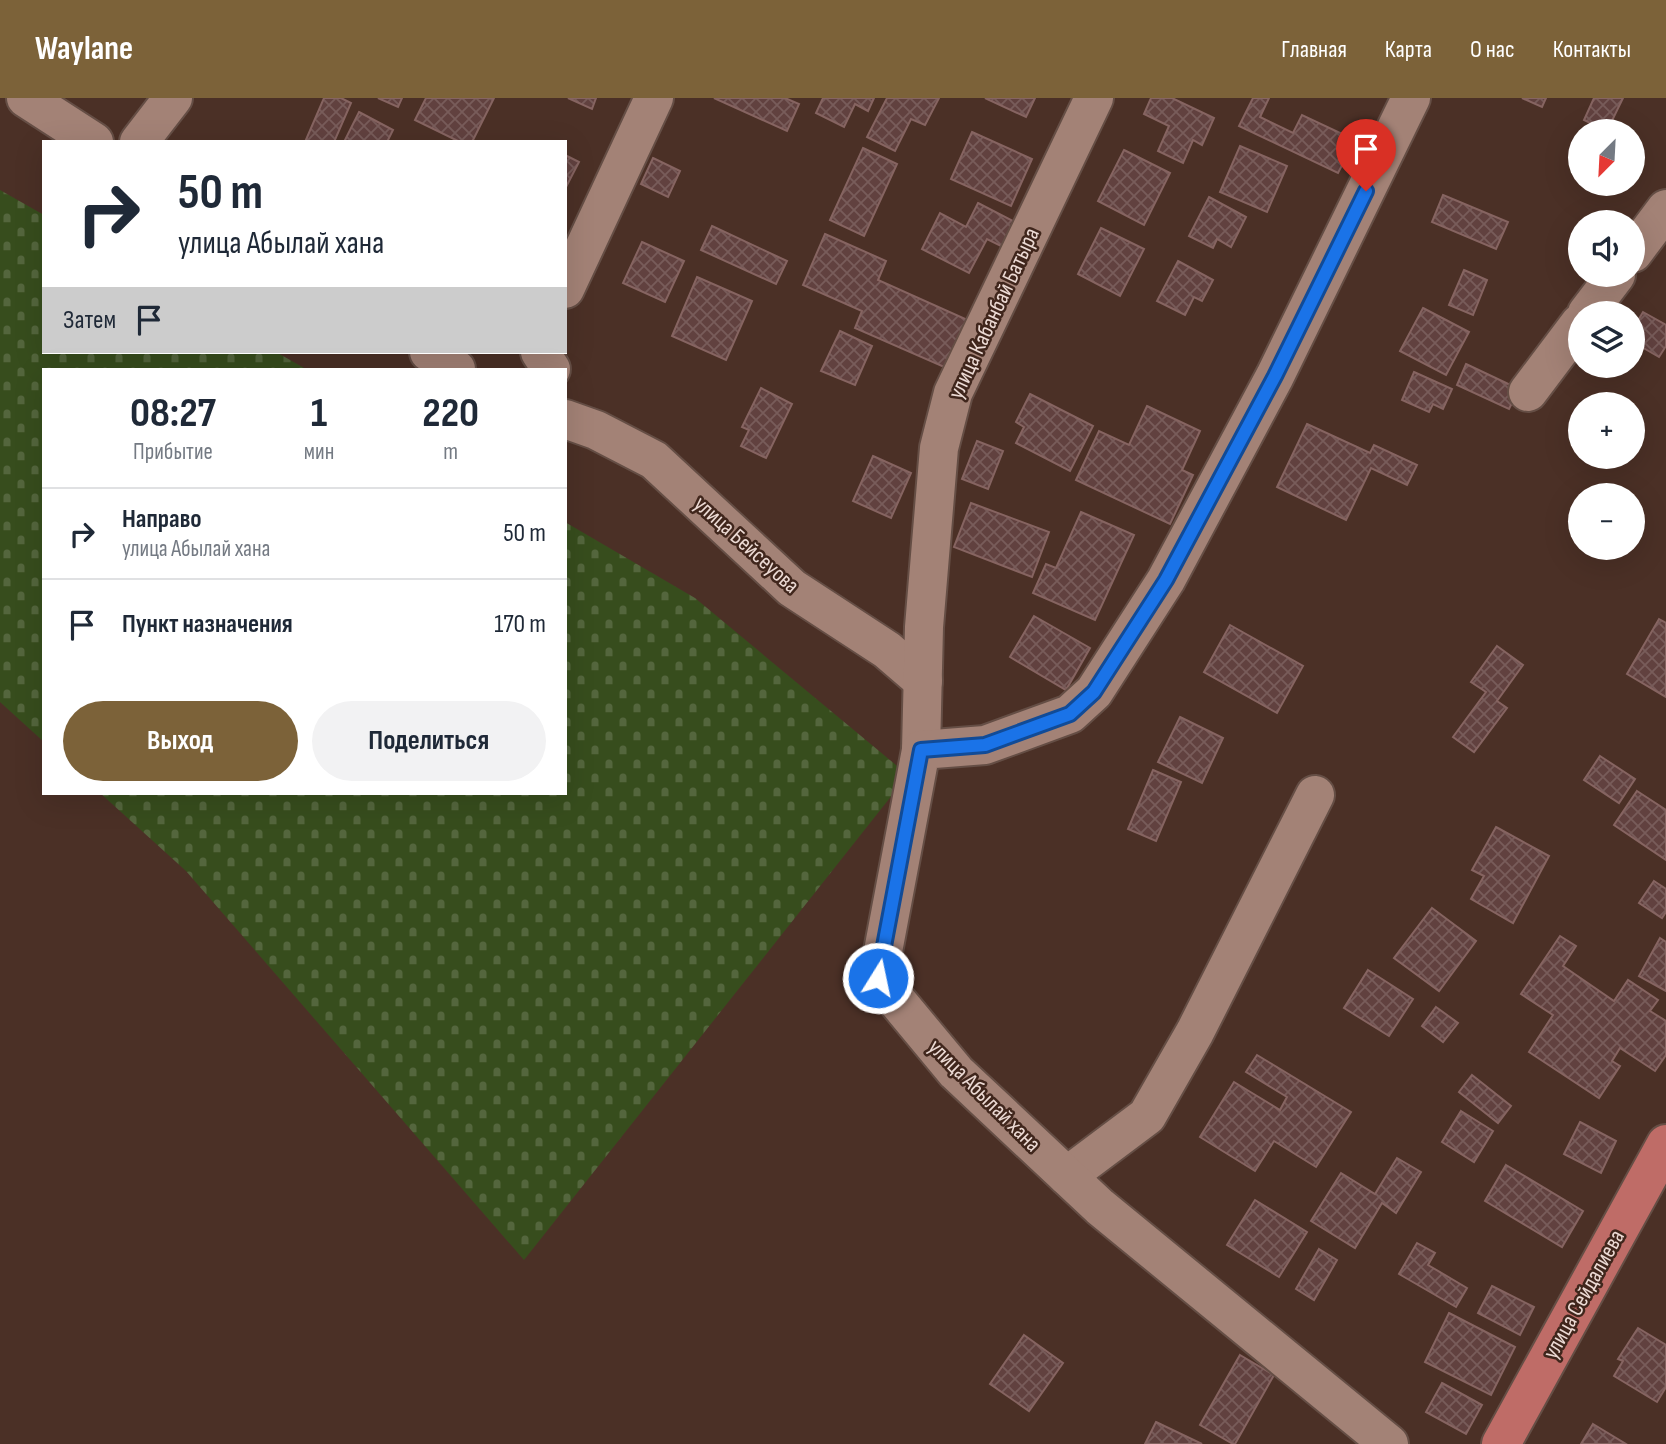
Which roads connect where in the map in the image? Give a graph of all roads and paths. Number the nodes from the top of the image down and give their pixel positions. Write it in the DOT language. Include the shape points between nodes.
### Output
graph roads {
  1 [pos="26,98"];
  2 [pos="173,98"];
  3 [pos="654,98"];
  4 [pos="1094,98"];
  5 [pos="1411,98"];
  6 [pos="91,140"];
  7 [pos="141,140"];
  8 [pos="1666,209"];
  9 [pos="1645,237"];
  10 [pos="567,285"];
  11 [pos="1607,287"];
  12 [pos="1596,301"];
  13 [pos="1568,339"];
  14 [pos="432,354"];
  15 [pos="454,368"];
  16 [pos="567,392"];
  17 [pos="1528,392"];
  18 [pos="581,424"];
  19 [pos="923,681"];
  20 [pos="921,750"];
  21 [pos="1315,795"];
  22 [pos="1666,1144"];
  23 [pos="1067,1175"];
  24 [pos="1389,1444"];
  25 [pos="1501,1444"];
  1 -- 6 [label="street"];
  2 -- 7 [label="street"];
  3 -- 10 [label="street"];
  4 -- 19 [label="street, улица Кабанбай Батыра" via="953,393 939,448"];
  5 -- 20 [label="street" via="1275,376 1166,580 1094,692 1070,714 985,745"];
  8 -- 9 [label="street"];
  11 -- 12 [label="street"];
  13 -- 17 [label="street"];
  14 -- 15 [label="street"];
  16 -- 18 [label="street"];
  18 -- 19 [label="street, улица Бейсеуова" via="654,460 792,588 887,650"];
  19 -- 20 [label="street, улица Кабанбай Батыра"];
  20 -- 23 [label="street, улица Абылай хана" via="878,978 956,1072"];
  21 -- 23 [label="street" via="1195,1032 1147,1116"];
  22 -- 25 [label="main road, улица Сейдалиева"];
  23 -- 24 [label="street, улица Абылай хана"];
}
